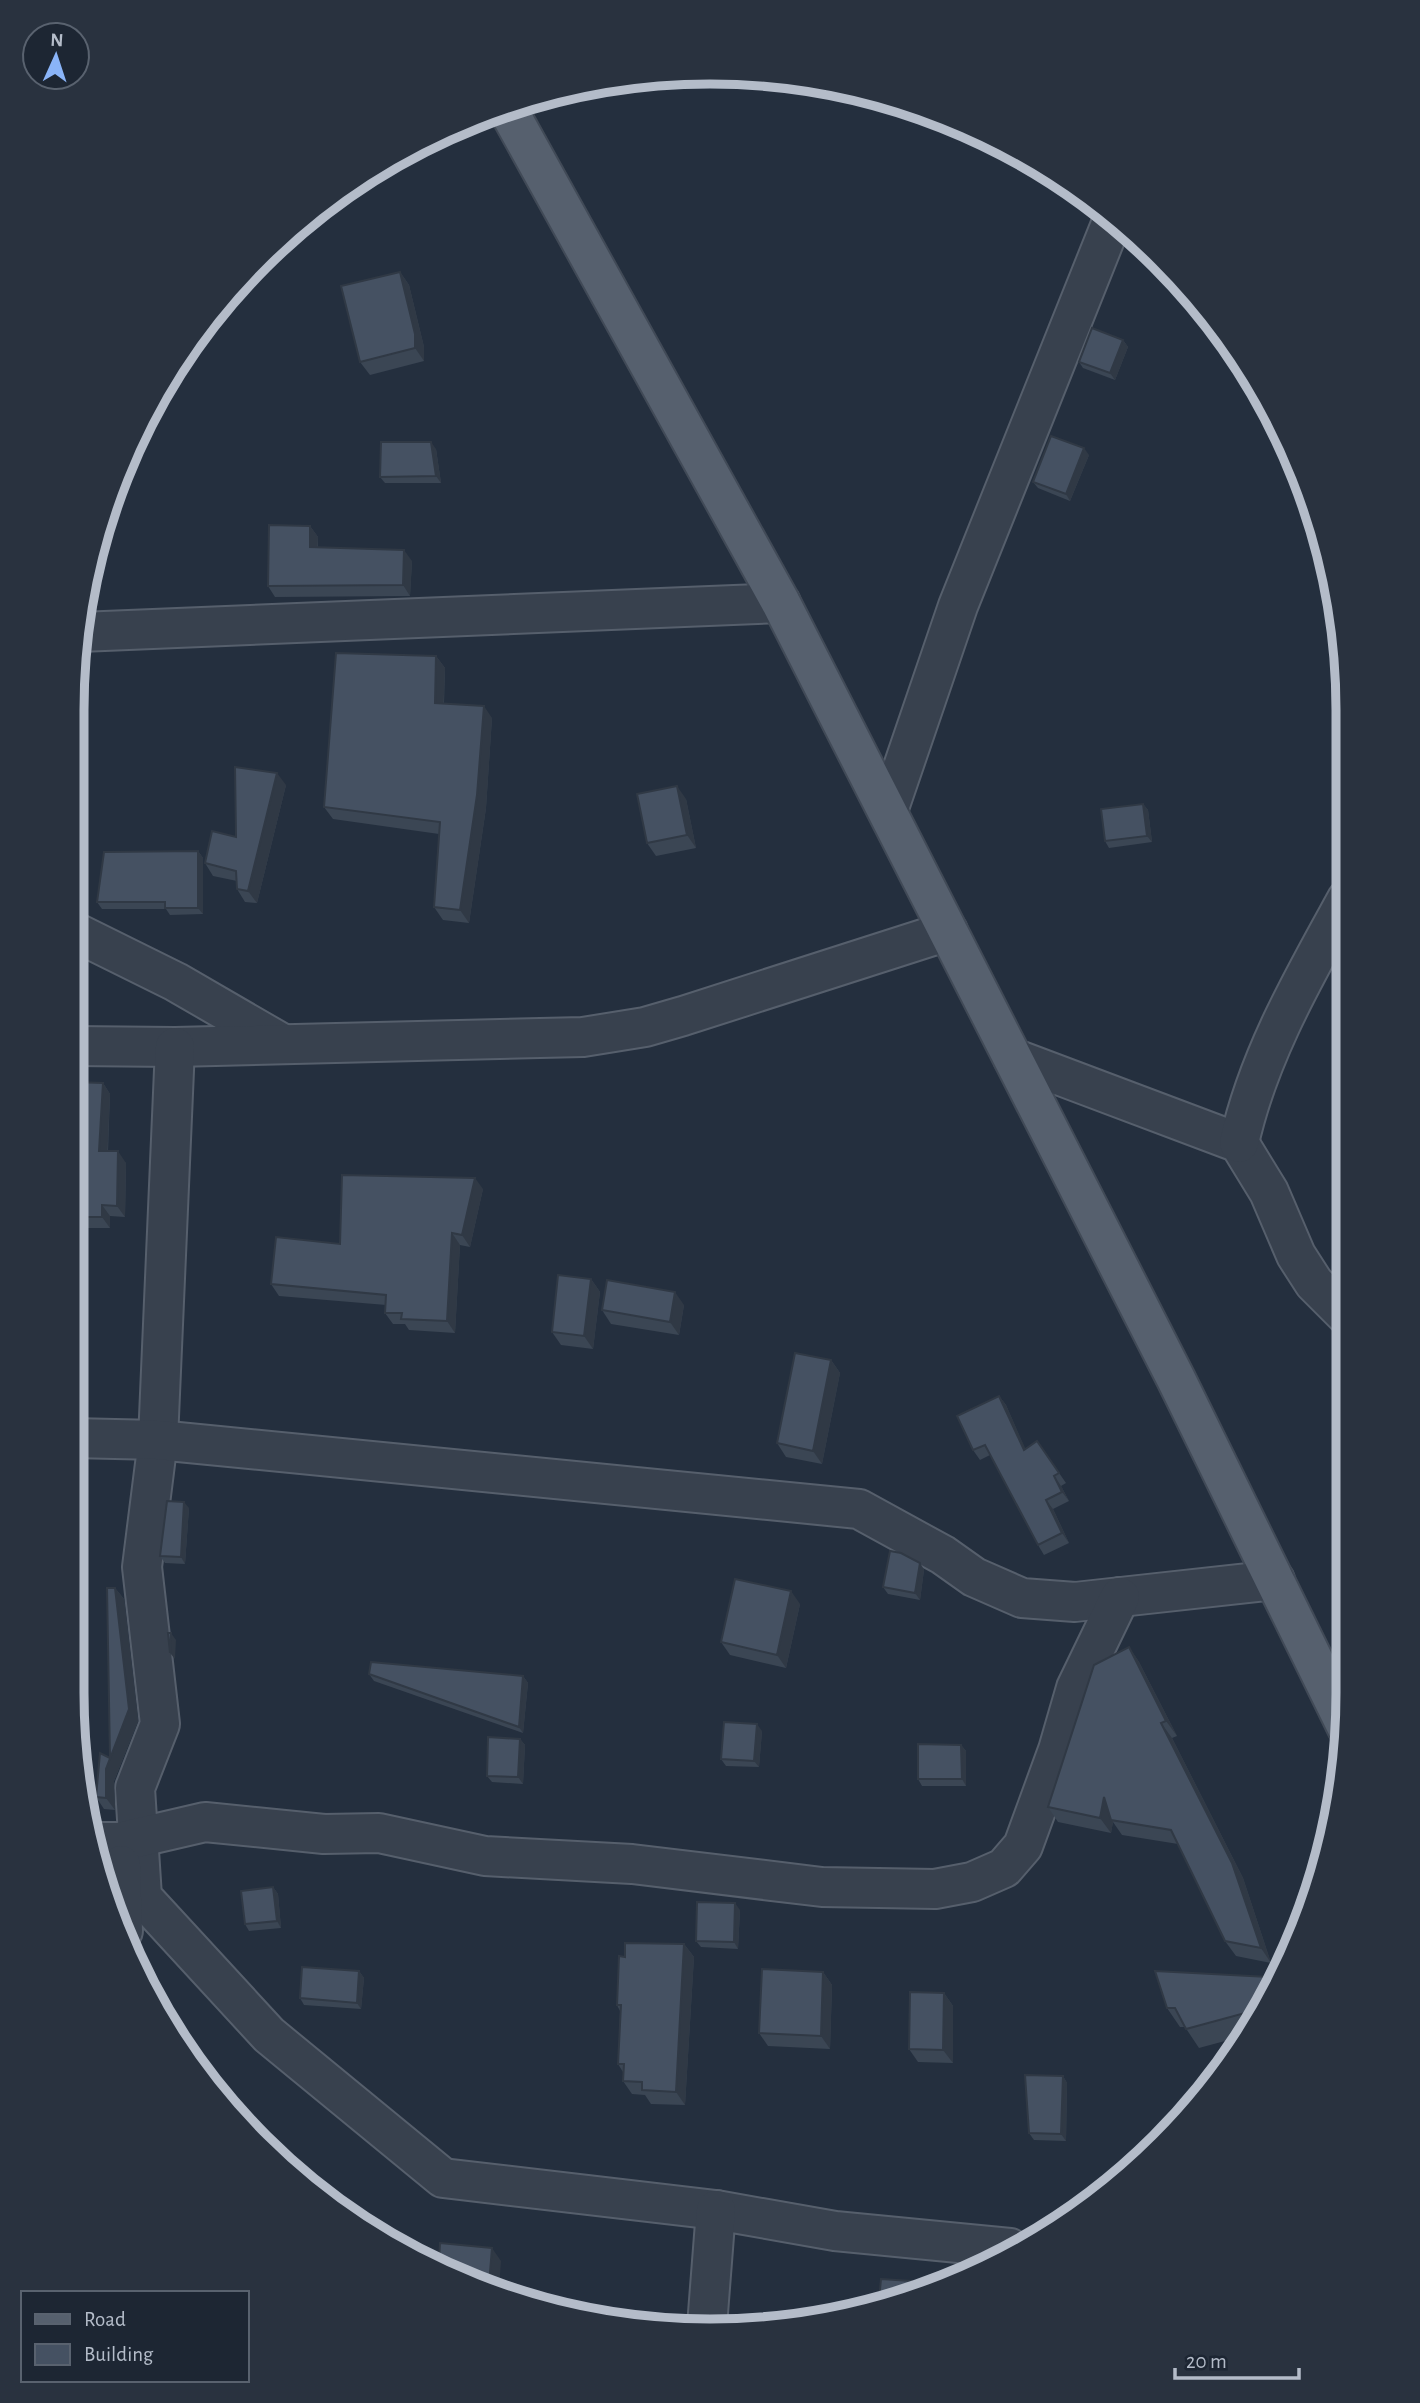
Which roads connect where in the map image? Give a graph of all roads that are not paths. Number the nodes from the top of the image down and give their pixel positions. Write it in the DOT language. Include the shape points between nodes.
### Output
graph roads {
  1 [pos="512,116"];
  2 [pos="1109,228"];
  3 [pos="781,603"];
  4 [pos="89,632"];
  5 [pos="888,811"];
  6 [pos="1336,920"];
  7 [pos="948,931"];
  8 [pos="84,936"];
  9 [pos="283,1044"];
  10 [pos="84,1046"];
  11 [pos="175,1047"];
  12 [pos="1013,1058"];
  13 [pos="1240,1143"];
  14 [pos="1336,1305"];
  15 [pos="84,1438"];
  16 [pos="158,1440"];
  17 [pos="1275,1580"];
  18 [pos="1120,1597"];
  19 [pos="1336,1705"];
  20 [pos="117,1841"];
  21 [pos="121,1905"];
  22 [pos="716,2210"];
  23 [pos="1000,2247"];
  24 [pos="708,2319"];
  1 -- 3 [label="main road"];
  2 -- 5 [label="street" via="958,607"];
  3 -- 4 [label="street"];
  3 -- 5 [label="main road"];
  5 -- 7 [label="main road"];
  6 -- 13 [label="street" via="1290,1002 1246,1113"];
  7 -- 9 [label="street" via="645,1027 583,1037"];
  7 -- 12 [label="main road"];
  8 -- 9 [label="street"];
  9 -- 11 [label="street"];
  10 -- 11 [label="street"];
  11 -- 16 [label="street"];
  12 -- 13 [label="street"];
  12 -- 17 [label="main road"];
  13 -- 14 [label="street" via="1269,1192 1296,1255"];
  15 -- 16 [label="street"];
  16 -- 18 [label="street" via="859,1509 974,1577 1023,1598 1075,1602"];
  16 -- 20 [label="street" via="142,1567 160,1724"];
  17 -- 18 [label="street"];
  17 -- 19 [label="main road"];
  18 -- 20 [label="street" via="1076,1688 1023,1846 1004,1868 972,1882 935,1889 822,1887 632,1864 485,1856 379,1833 324,1834 205,1822"];
  20 -- 21 [label="street"];
  20 -- 22 [label="street" via="142,1897 269,2035 443,2178"];
  22 -- 23 [label="street" via="835,2231"];
  22 -- 24 [label="street"];
}
